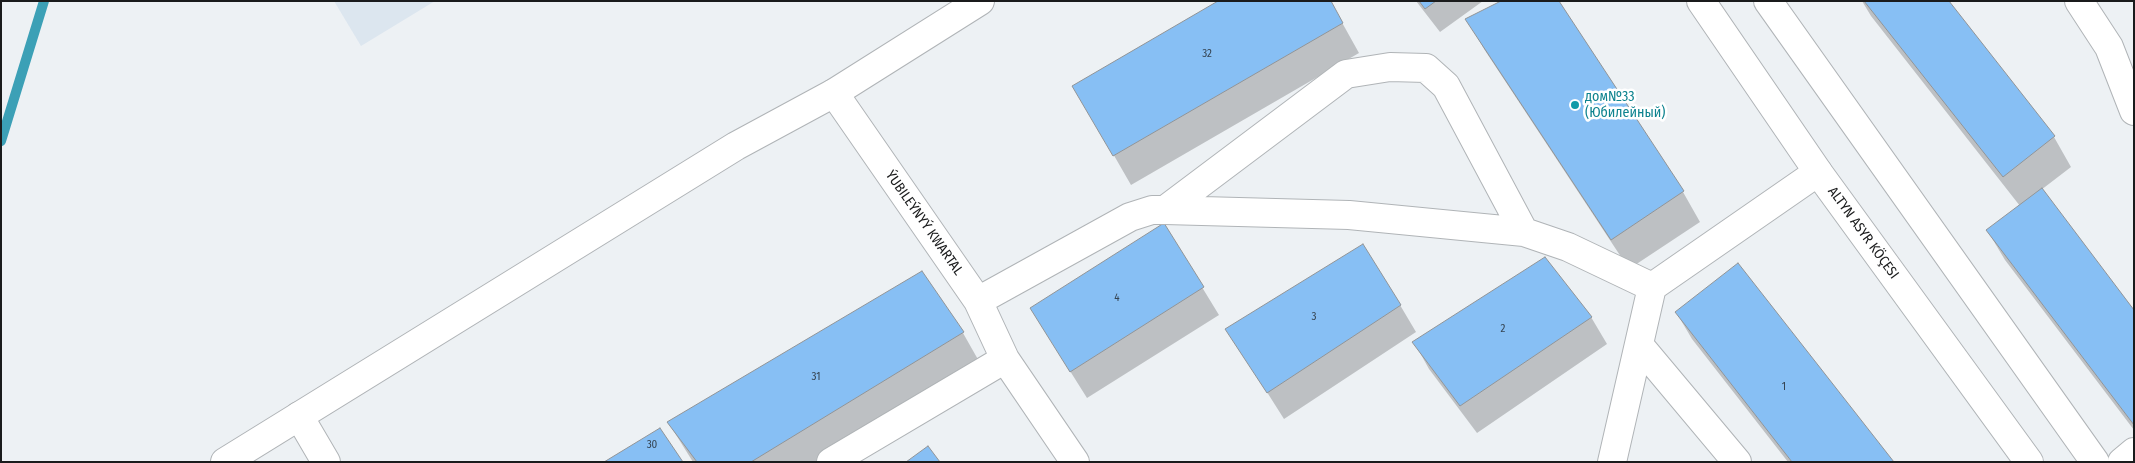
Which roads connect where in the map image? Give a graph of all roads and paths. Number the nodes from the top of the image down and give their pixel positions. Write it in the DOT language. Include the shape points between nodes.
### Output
graph roads {
  1 [pos="980,1"];
  2 [pos="1701,1"];
  3 [pos="1768,1"];
  4 [pos="2079,1"];
  5 [pos="834,93"];
  6 [pos="2134,111"];
  7 [pos="1818,172"];
  8 [pos="1165,210"];
  9 [pos="1524,232"];
  10 [pos="1652,287"];
  11 [pos="978,301"];
  12 [pos="1639,345"];
  13 [pos="1005,359"];
  14 [pos="299,416"];
  15 [pos="2134,452"];
  16 [pos="225,462"];
  17 [pos="326,462"];
  18 [pos="831,462"];
  19 [pos="1075,462"];
  20 [pos="1612,462"];
  21 [pos="1736,462"];
  22 [pos="2029,462"];
  23 [pos="2095,462"];
  24 [pos="2122,462"];
  1 -- 5 [label="street"];
  2 -- 7 [label="street, ALTYN ASYR KÖÇESI"];
  3 -- 23 [label="street"];
  4 -- 6 [label="street" via="2109,47"];
  5 -- 11 [label="street, ÝUBILEÝNYÝ KWARTAL"];
  5 -- 14 [label="street" via="736,146"];
  7 -- 10 [label="street"];
  7 -- 22 [label="street, ALTYN ASYR KÖÇESI"];
  8 -- 9 [label="street" via="1349,215"];
  8 -- 9 [label="street" via="1346,74 1390,67 1426,68 1446,86"];
  8 -- 11 [label="street" via="1152,210 1130,217"];
  9 -- 10 [label="street" via="1568,247"];
  10 -- 12 [label="street"];
  11 -- 13 [label="street, ÝUBILEÝNYÝ KWARTAL"];
  12 -- 20 [label="street"];
  12 -- 21 [label="street"];
  13 -- 18 [label="street"];
  13 -- 19 [label="street, ÝUBILEÝNYÝ KWARTAL"];
  14 -- 16 [label="street"];
  14 -- 17 [label="street"];
  15 -- 24 [label="street"];
}
